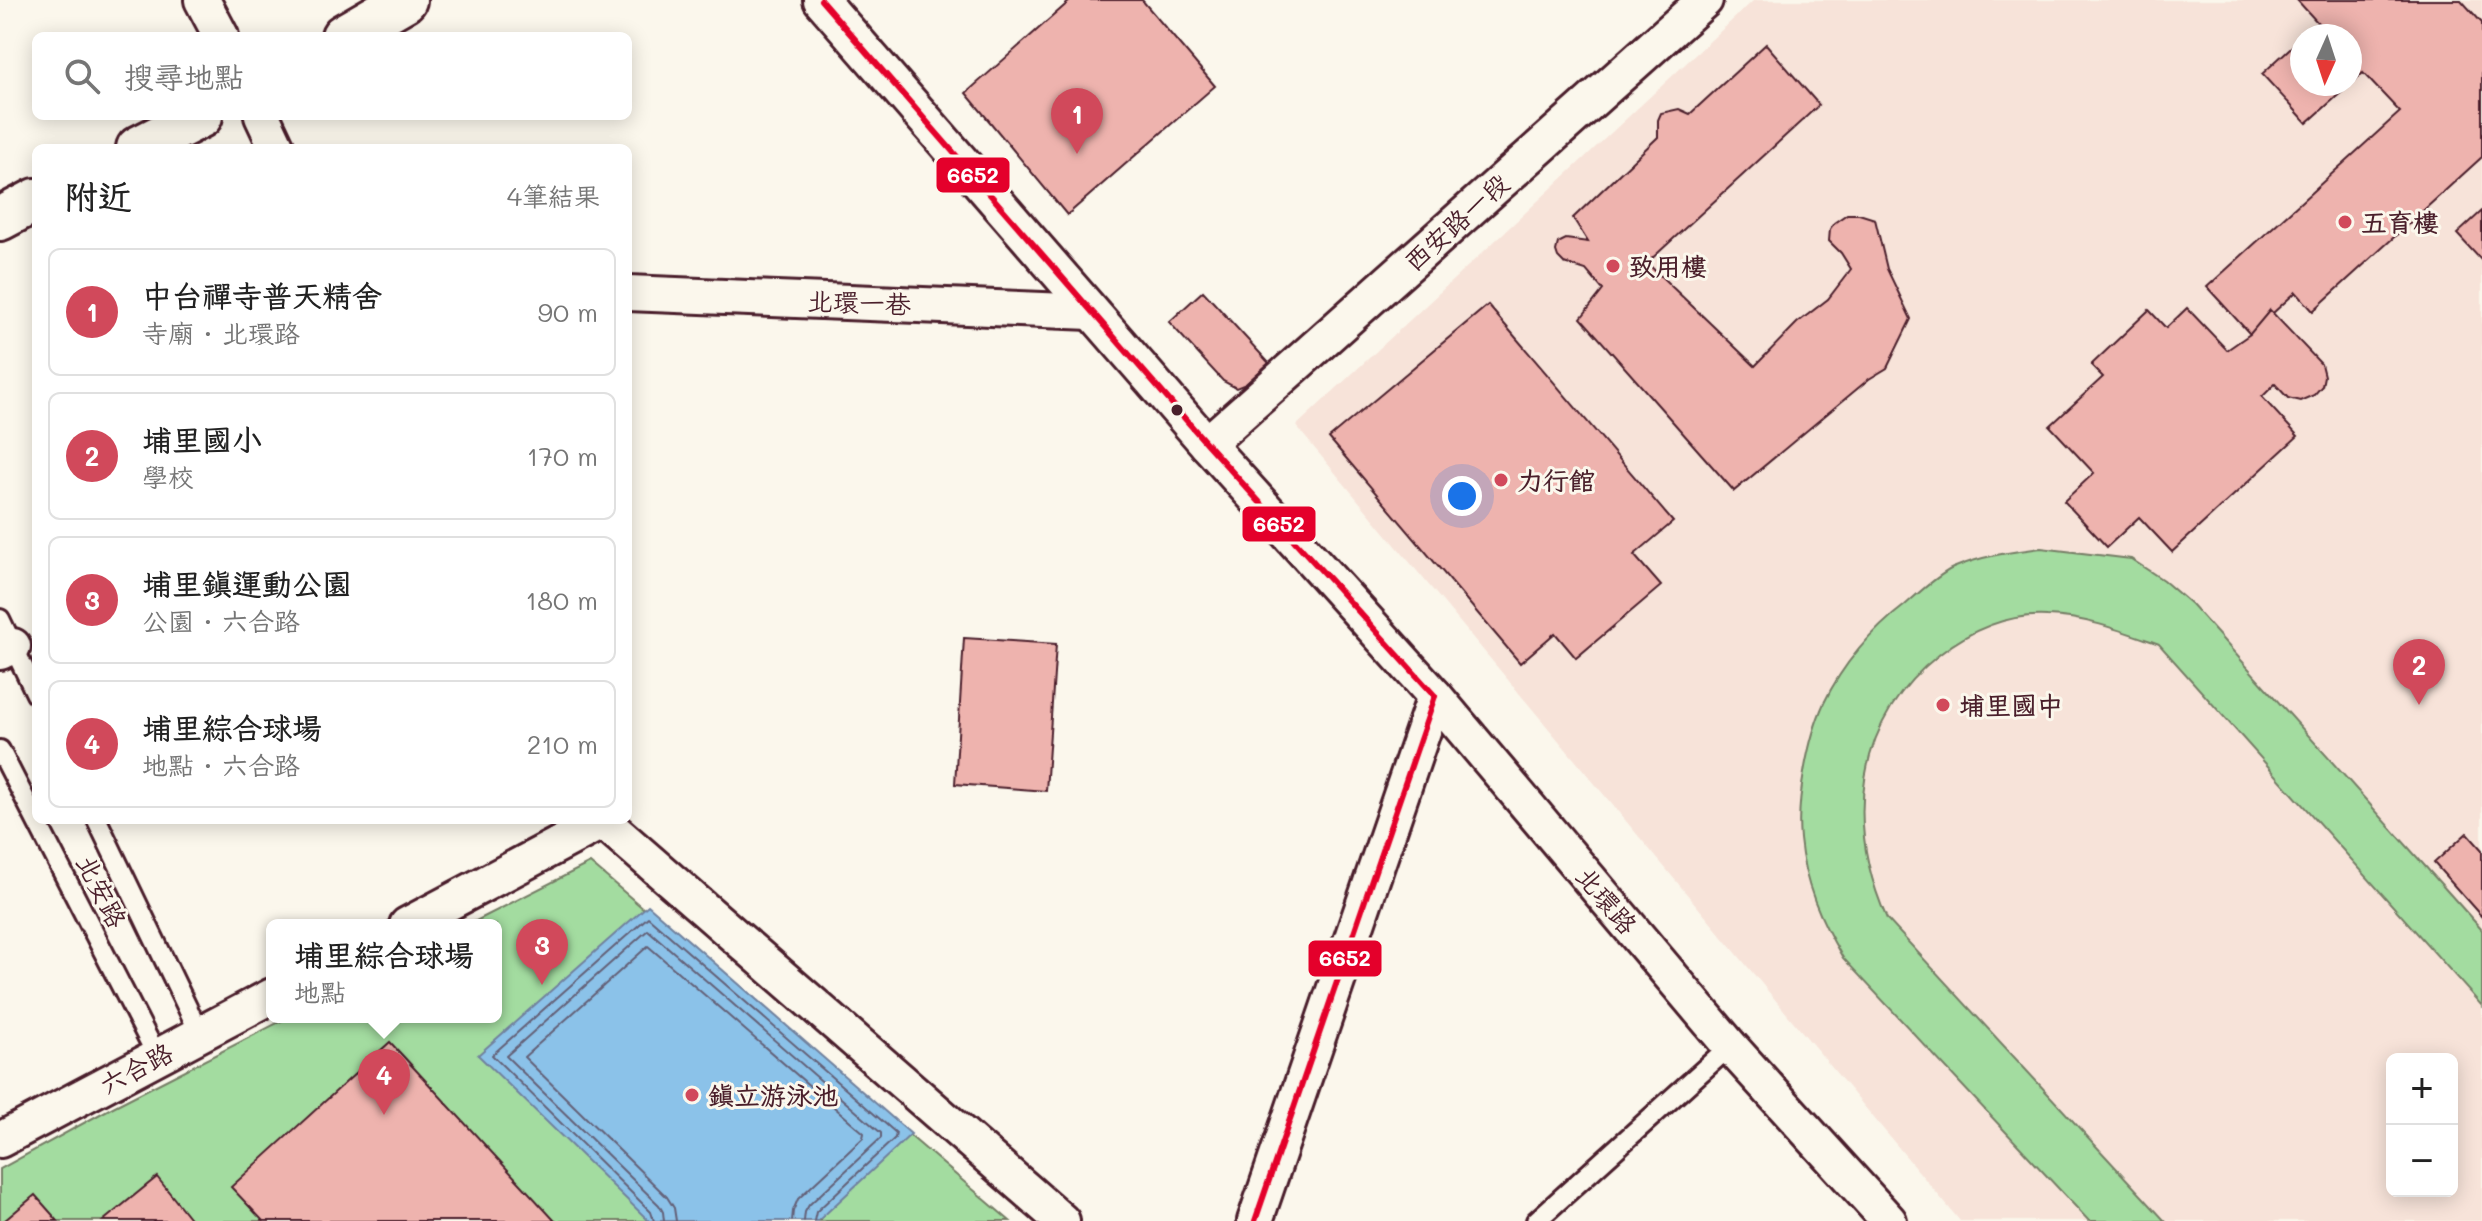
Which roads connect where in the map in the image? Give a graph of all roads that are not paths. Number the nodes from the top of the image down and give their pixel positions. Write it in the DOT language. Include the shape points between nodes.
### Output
graph roads {
  1 [pos="202,0"];
  2 [pos="405,0"];
  3 [pos="821,0"];
  4 [pos="1705,0"];
  5 [pos="219,32"];
  6 [pos="350,32"];
  7 [pos="193,120"];
  8 [pos="264,120"];
  9 [pos="146,144"];
  10 [pos="275,144"];
  11 [pos="32,202"];
  12 [pos="0,219"];
  13 [pos="632,293"];
  14 [pos="1091,312"];
  15 [pos="1207,444"];
  16 [pos="4,639"];
  17 [pos="32,687"];
  18 [pos="1435,696"];
  19 [pos="0,750"];
  20 [pos="32,812"];
  21 [pos="38,824"];
  22 [pos="99,824"];
  23 [pos="597,824"];
  24 [pos="606,824"];
  25 [pos="418,919"];
  26 [pos="266,999"];
  27 [pos="200,1034"];
  28 [pos="1730,1046"];
  29 [pos="157,1056"];
  30 [pos="0,1140"];
  31 [pos="1062,1221"];
  32 [pos="1255,1221"];
  33 [pos="1536,1221"];
  34 [pos="1889,1221"];
  1 -- 5 [label="street"];
  2 -- 6 [label="street"];
  3 -- 14 [label="street, 北環路"];
  4 -- 15 [label="street, 西安路一段"];
  7 -- 9 [label="street"];
  8 -- 10 [label="street"];
  11 -- 12 [label="street"];
  13 -- 14 [label="street, 北環一巷"];
  14 -- 15 [label="street, 北環路"];
  15 -- 18 [label="street, 北環路"];
  16 -- 17 [label="lane"];
  18 -- 28 [label="street, 北環路"];
  18 -- 32 [label="street"];
  19 -- 20 [label="lane, 北安路"];
  21 -- 29 [label="lane, 北安路"];
  22 -- 27 [label="lane, 北安路"];
  23 -- 25 [label="street"];
  24 -- 31 [label="street"];
  26 -- 27 [label="street, 六合路"];
  27 -- 29 [label="street, 六合路"];
  28 -- 33 [label="lane"];
  28 -- 34 [label="street, 北環路"];
  29 -- 30 [label="street, 六合路"];
}
